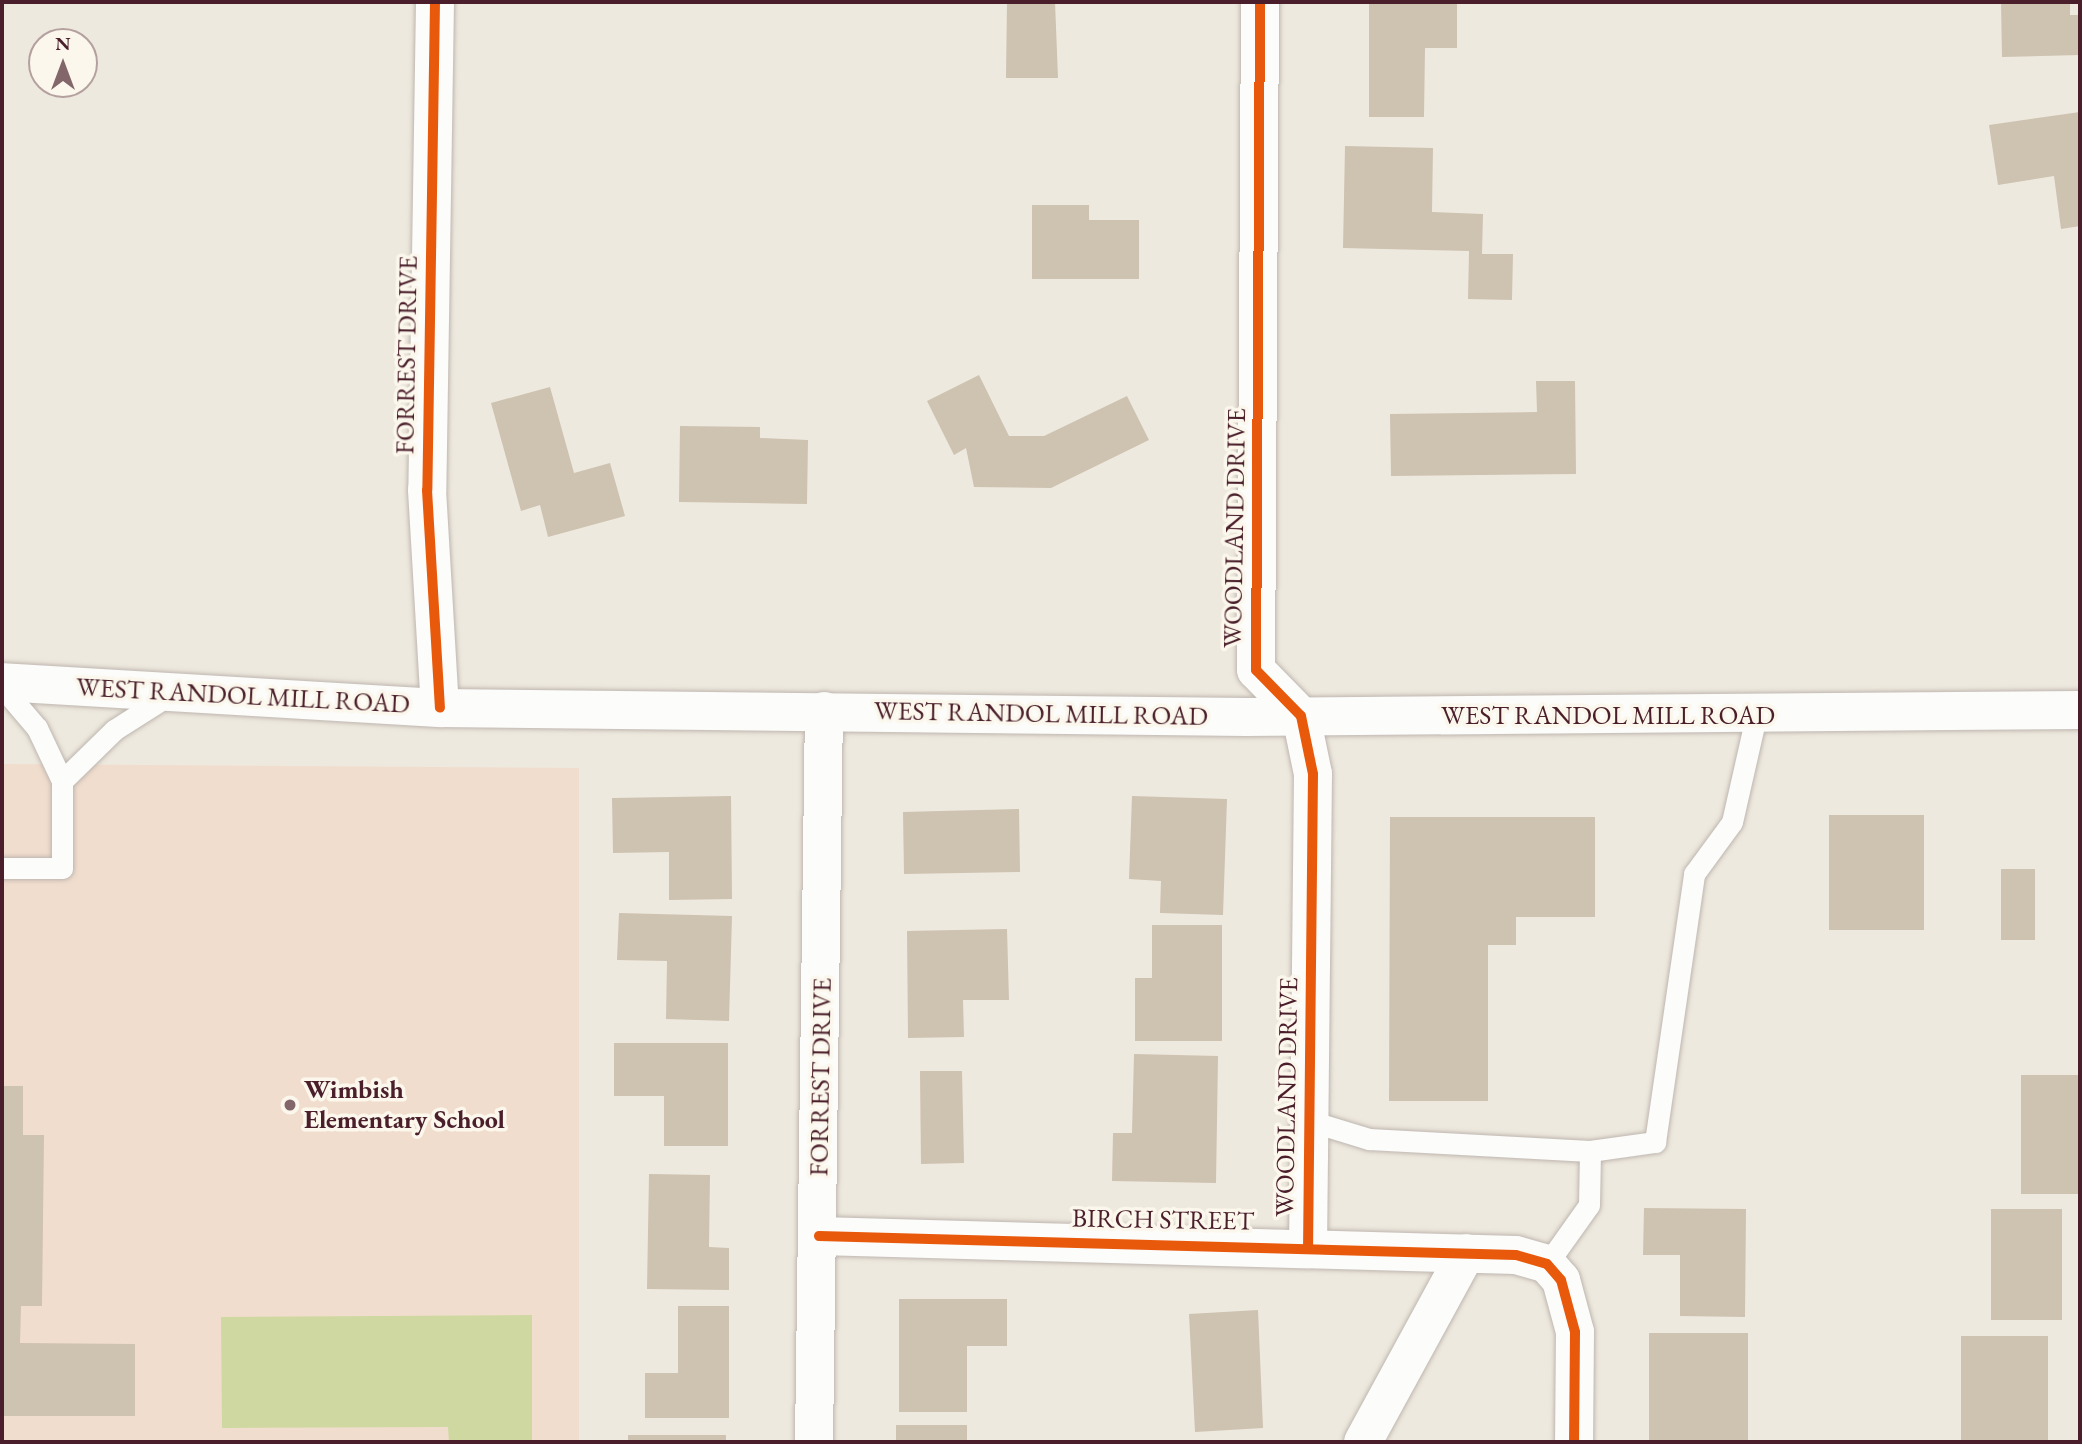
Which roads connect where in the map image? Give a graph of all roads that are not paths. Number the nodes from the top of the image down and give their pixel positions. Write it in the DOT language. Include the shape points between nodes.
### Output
graph roads {
  1 [pos="436,2"];
  2 [pos="1260,2"];
  3 [pos="2,684"];
  4 [pos="175,691"];
  5 [pos="440,708"];
  6 [pos="2080,710"];
  7 [pos="824,711"];
  8 [pos="1301,716"];
  9 [pos="1756,716"];
  10 [pos="62,782"];
  11 [pos="2,868"];
  12 [pos="1310,1121"];
  13 [pos="1590,1151"];
  14 [pos="819,1236"];
  15 [pos="1308,1246"];
  16 [pos="1466,1253"];
  17 [pos="1547,1264"];
  18 [pos="814,1442"];
  19 [pos="1363,1442"];
  20 [pos="1574,1442"];
  1 -- 5 [label="street, FORREST DRIVE" via="427,490"];
  2 -- 8 [label="street, WOODLAND DRIVE" via="1256,670"];
  3 -- 4 [label="street, WEST RANDOL MILL ROAD"];
  3 -- 10 [label="lane" via="37,727"];
  4 -- 5 [label="street, WEST RANDOL MILL ROAD"];
  4 -- 10 [label="lane" via="114,730"];
  5 -- 7 [label="street, WEST RANDOL MILL ROAD"];
  6 -- 9 [label="street, WEST RANDOL MILL ROAD"];
  7 -- 8 [label="street, WEST RANDOL MILL ROAD"];
  7 -- 14 [label="street, FORREST DRIVE"];
  8 -- 9 [label="street, WEST RANDOL MILL ROAD"];
  8 -- 12 [label="street, WOODLAND DRIVE" via="1313,774"];
  9 -- 13 [label="lane" via="1732,822 1694,874 1655,1142"];
  10 -- 11 [label="lane" via="62,868"];
  12 -- 13 [label="lane" via="1370,1139"];
  12 -- 15 [label="street, WOODLAND DRIVE"];
  13 -- 17 [label="lane" via="1589,1205"];
  14 -- 15 [label="street, BIRCH STREET"];
  14 -- 18 [label="street, FORREST DRIVE"];
  15 -- 16 [label="street, BIRCH STREET"];
  16 -- 17 [label="street, BIRCH STREET" via="1516,1255"];
  16 -- 19 [label="street"];
  17 -- 20 [label="street" via="1561,1280 1575,1332"];
}
